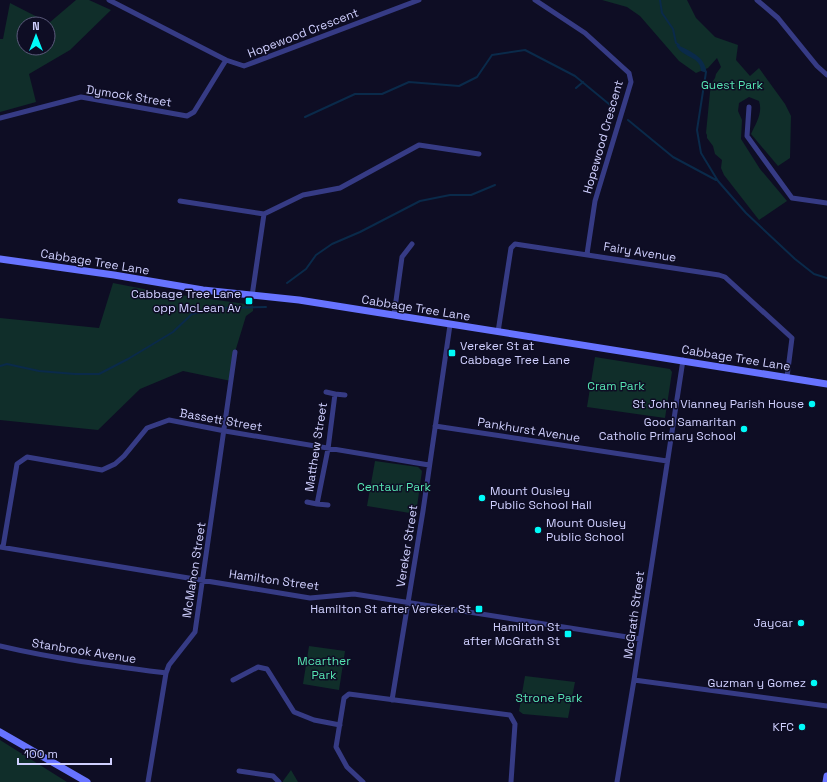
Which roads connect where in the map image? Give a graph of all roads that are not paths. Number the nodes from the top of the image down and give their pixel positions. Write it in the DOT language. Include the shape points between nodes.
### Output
graph roads {
  1 [pos="109,0"];
  2 [pos="419,0"];
  3 [pos="535,0"];
  4 [pos="757,0"];
  5 [pos="226,60"];
  6 [pos="827,75"];
  7 [pos="749,107"];
  8 [pos="0,118"];
  9 [pos="479,154"];
  10 [pos="180,201"];
  11 [pos="827,203"];
  12 [pos="264,214"];
  13 [pos="412,244"];
  14 [pos="587,254"];
  15 [pos="0,259"];
  16 [pos="252,296"];
  17 [pos="394,315"];
  18 [pos="450,325"];
  19 [pos="498,332"];
  20 [pos="235,352"];
  21 [pos="684,360"];
  22 [pos="787,377"];
  23 [pos="827,384"];
  24 [pos="326,392"];
  25 [pos="335,394"];
  26 [pos="345,395"];
  27 [pos="435,426"];
  28 [pos="225,431"];
  29 [pos="328,449"];
  30 [pos="668,462"];
  31 [pos="429,465"];
  32 [pos="307,502"];
  33 [pos="317,504"];
  34 [pos="328,505"];
  35 [pos="2,547"];
  36 [pos="203,580"];
  37 [pos="408,603"];
  38 [pos="640,639"];
  39 [pos="0,646"];
  40 [pos="166,673"];
  41 [pos="233,680"];
  42 [pos="634,680"];
  43 [pos="392,700"];
  44 [pos="827,706"];
  45 [pos="340,725"];
  46 [pos="0,732"];
  47 [pos="239,771"];
  48 [pos="827,776"];
  49 [pos="87,782"];
  50 [pos="148,782"];
  51 [pos="279,782"];
  52 [pos="363,782"];
  53 [pos="511,782"];
  54 [pos="617,782"];
  55 [pos="826,782"];
  1 -- 5 [label="street, Hopewood Crescent"];
  2 -- 5 [label="street, Hopewood Crescent" via="244,66"];
  3 -- 14 [label="street, Hopewood Crescent" via="585,33 629,73 631,82 595,201"];
  4 -- 6 [label="street" via="778,18"];
  5 -- 8 [label="street, Dymock Street" via="194,112 187,116 81,97"];
  7 -- 11 [label="street" via="747,136 792,198"];
  9 -- 12 [label="street" via="419,145 340,188 303,195"];
  10 -- 12 [label="street"];
  12 -- 16 [label="street"];
  13 -- 17 [label="street" via="402,257"];
  14 -- 19 [label="street, Fairy Avenue" via="512,245"];
  14 -- 22 [label="street, Fairy Avenue" via="724,277 792,338"];
  15 -- 16 [label="main road, Cabbage Tree Lane"];
  16 -- 17 [label="main road, Cabbage Tree Lane" via="299,300"];
  17 -- 18 [label="main road, Cabbage Tree Lane"];
  18 -- 19 [label="main road, Cabbage Tree Lane"];
  18 -- 27 [label="street, Vereker Street"];
  19 -- 21 [label="main road, Cabbage Tree Lane"];
  20 -- 28 [label="street, McMahon Street"];
  21 -- 22 [label="main road, Cabbage Tree Lane"];
  21 -- 30 [label="street, McGrath Street"];
  22 -- 23 [label="main road, Cabbage Tree Lane"];
  24 -- 25 [label="street, Matthew Street"];
  25 -- 26 [label="street, Matthew Street"];
  25 -- 29 [label="street, Matthew Street"];
  27 -- 30 [label="street, Pankhurst Avenue"];
  27 -- 31 [label="street, Vereker Street"];
  28 -- 29 [label="street, Bassett Street"];
  28 -- 35 [label="street, Bassett Street" via="169,420 147,428 124,456 102,470 27,457 17,464"];
  28 -- 36 [label="street, McMahon Street"];
  29 -- 31 [label="street, Bassett Street"];
  29 -- 33 [label="street, Matthew Street"];
  30 -- 38 [label="street, McGrath Street"];
  31 -- 37 [label="street, Vereker Street"];
  32 -- 33 [label="street, Matthew Street"];
  33 -- 34 [label="street, Matthew Street"];
  35 -- 36 [label="street, Hamilton Street"];
  36 -- 37 [label="street, Hamilton Street" via="310,598 354,594"];
  36 -- 40 [label="street, McMahon Street" via="195,632 169,665"];
  37 -- 38 [label="street, Hamilton Street"];
  37 -- 43 [label="street, Vereker Street"];
  38 -- 42 [label="street, McGrath Street"];
  39 -- 40 [label="street, Stanbrook Avenue" via="82,662"];
  40 -- 50 [label="street, McMahon Street"];
  41 -- 45 [label="street" via="258,667 267,670 294,712 314,720"];
  42 -- 44 [label="street"];
  42 -- 54 [label="street, McGrath Street"];
  43 -- 45 [label="street" via="349,694 344,698"];
  43 -- 53 [label="street" via="510,715 515,724"];
  45 -- 52 [label="street" via="336,747 347,767"];
  46 -- 49 [label="main road"];
  47 -- 51 [label="street" via="273,776"];
  48 -- 55 [label="main road"];
}
